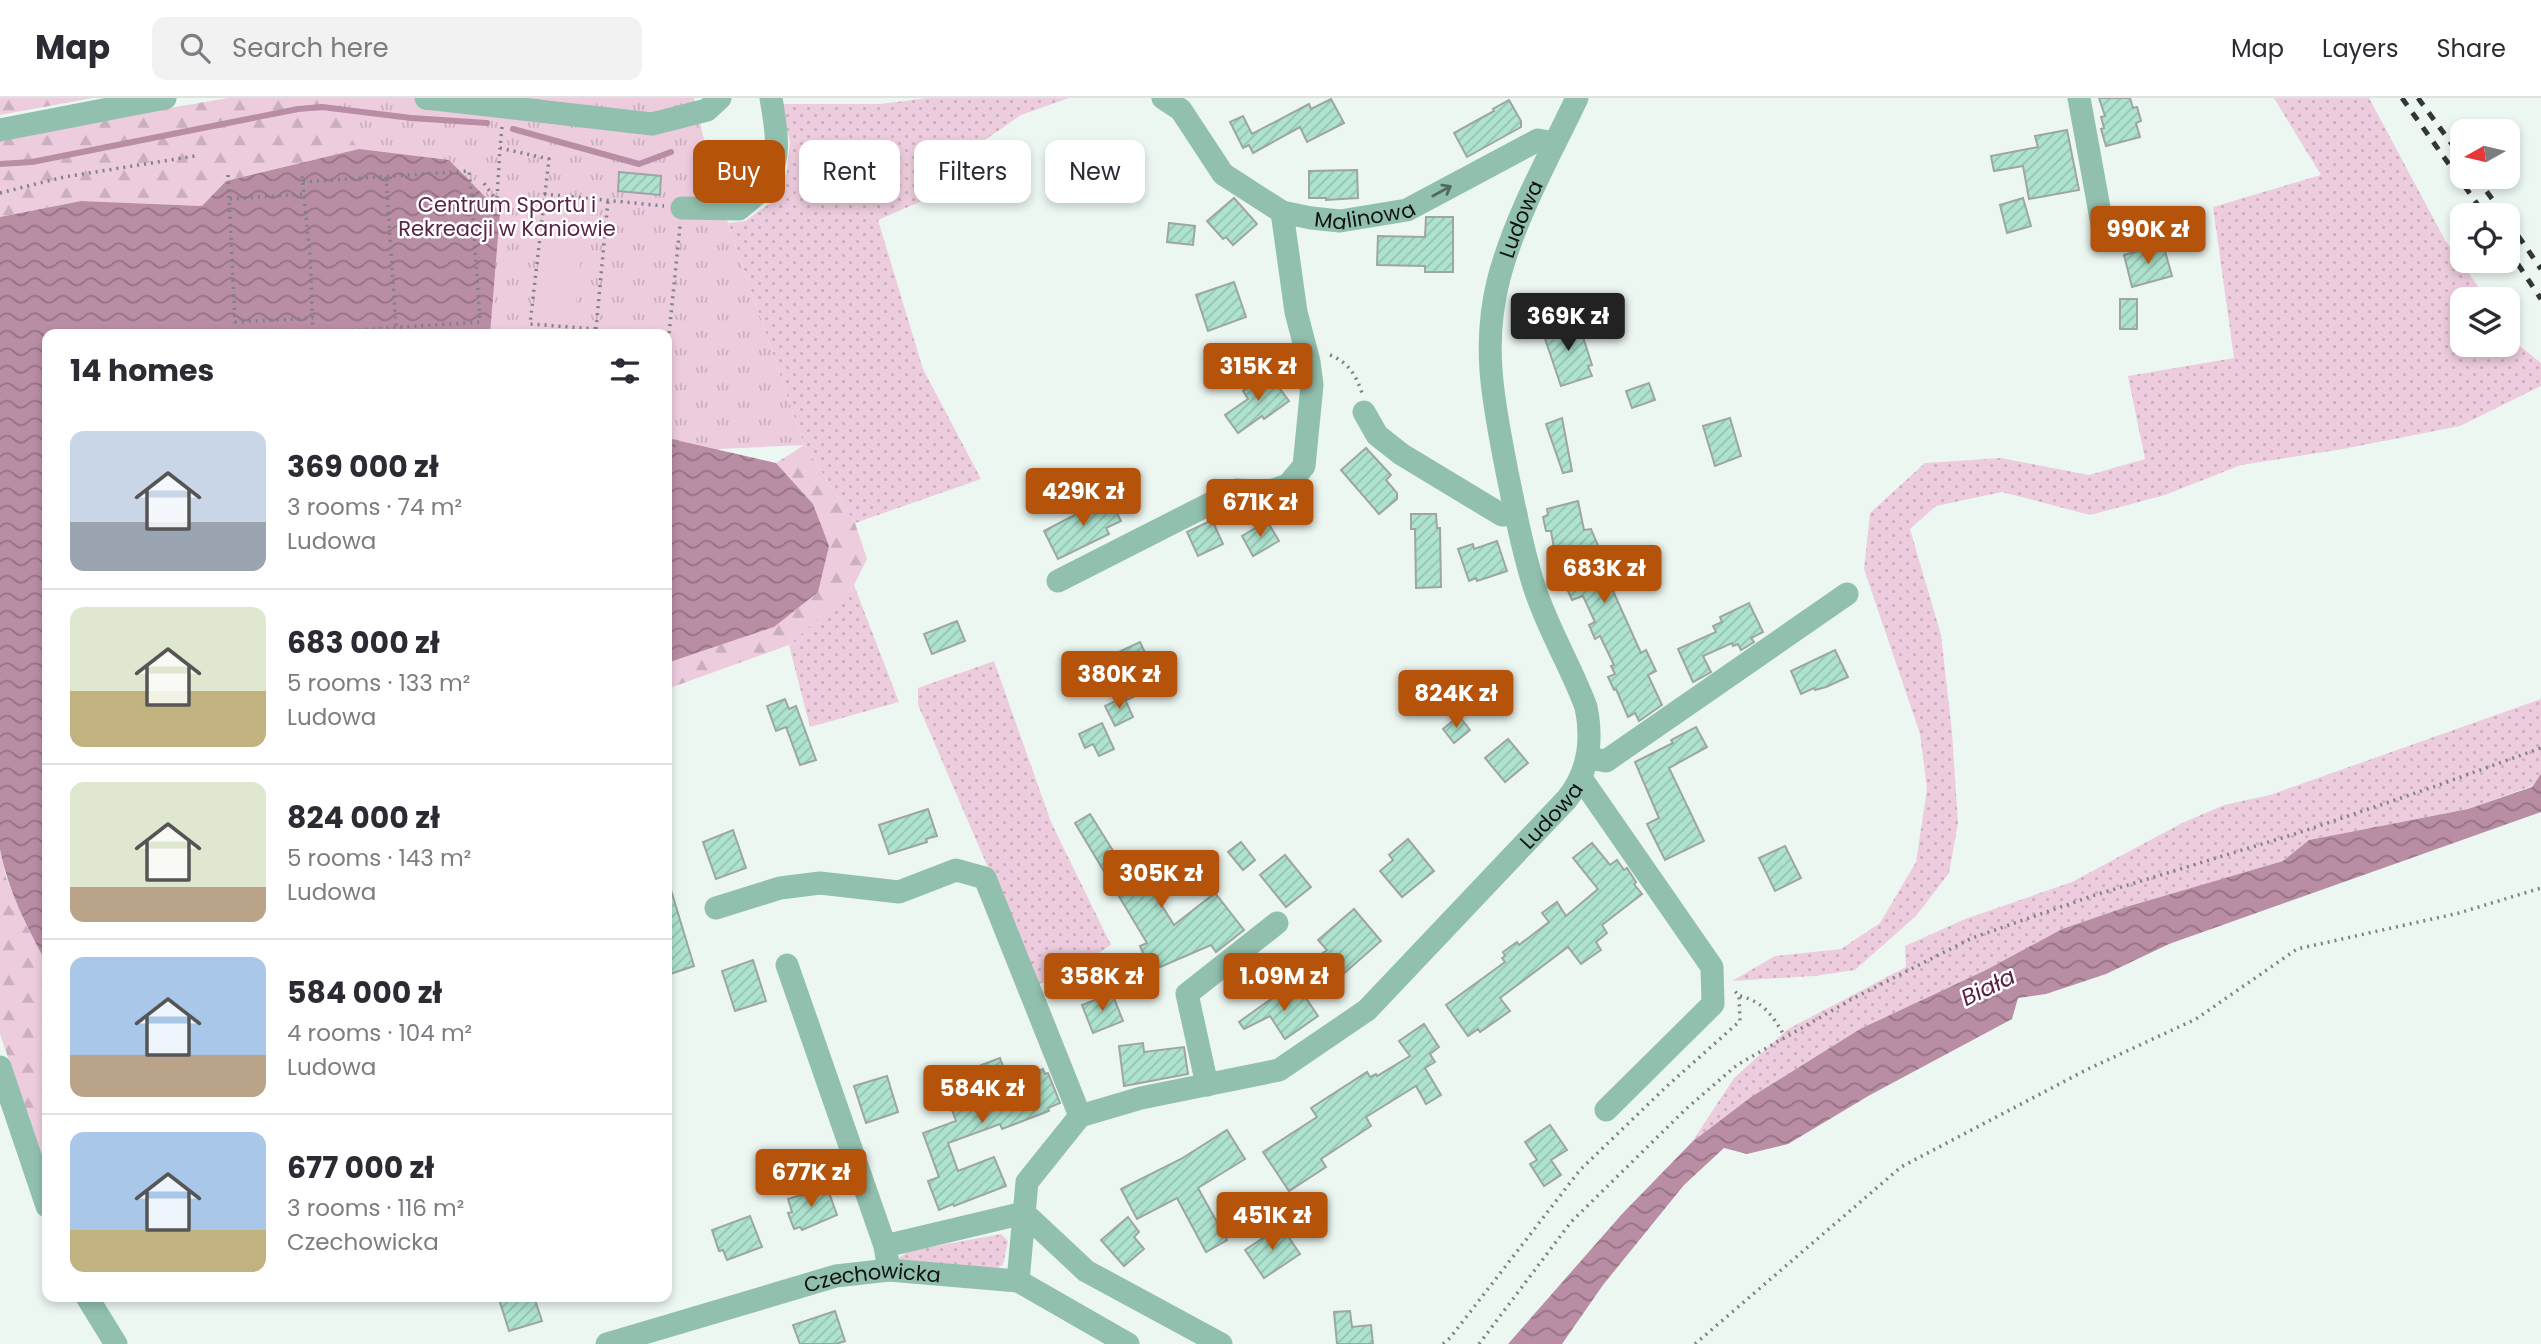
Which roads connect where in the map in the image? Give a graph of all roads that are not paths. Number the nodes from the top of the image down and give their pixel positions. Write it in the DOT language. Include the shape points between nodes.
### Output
graph roads {
  1 [pos="165,98"];
  2 [pos="426,98"];
  3 [pos="720,98"];
  4 [pos="771,98"];
  5 [pos="1163,98"];
  6 [pos="1577,98"];
  7 [pos="2079,98"];
  8 [pos="0,130"];
  9 [pos="1555,143"];
  10 [pos="682,208"];
  11 [pos="1282,212"];
  12 [pos="2104,235"];
  13 [pos="1364,412"];
  14 [pos="1516,514"];
  15 [pos="1058,581"];
  16 [pos="1847,594"];
  17 [pos="1584,768"];
  18 [pos="716,908"];
  19 [pos="1277,923"];
  20 [pos="787,965"];
  21 [pos="0,1067"];
  22 [pos="1207,1085"];
  23 [pos="1606,1110"];
  24 [pos="1080,1116"];
  25 [pos="42,1191"];
  26 [pos="1024,1213"];
  27 [pos="884,1246"];
  28 [pos="888,1270"];
  29 [pos="1018,1281"];
  30 [pos="90,1302"];
  31 [pos="116,1344"];
  32 [pos="607,1344"];
  33 [pos="1128,1344"];
  34 [pos="1221,1344"];
  1 -- 8 [label="street"];
  2 -- 3 [label="street" via="652,124 707,110"];
  4 -- 10 [label="street" via="779,140 764,186 739,209"];
  5 -- 11 [label="street, Malinowa" via="1181,110 1223,174"];
  6 -- 9 [label="street, Ludowa"];
  7 -- 12 [label="street"];
  11 -- 9 [label="street, Malinowa, one-way" via="1340,220 1407,211 1538,140"];
  9 -- 14 [label="street, Ludowa" via="1506,255 1489,333 1492,391"];
  11 -- 15 [label="street" via="1312,385 1304,466 1288,485 1267,492 1237,490"];
  13 -- 14 [label="street" via="1377,435 1401,454 1502,514"];
  14 -- 17 [label="street, Ludowa" via="1534,586 1586,707 1590,737"];
  16 -- 17 [label="street" via="1606,761"];
  17 -- 22 [label="street, Ludowa" via="1567,799 1367,1010 1279,1070"];
  17 -- 23 [label="street" via="1712,967 1713,1004"];
  18 -- 24 [label="street" via="780,888 820,883 899,892 956,870 985,878"];
  19 -- 22 [label="street" via="1187,993"];
  20 -- 27 [label="street"];
  21 -- 25 [label="street"];
  22 -- 24 [label="street, Ludowa"];
  24 -- 26 [label="street" via="1027,1182"];
  26 -- 27 [label="street"];
  26 -- 29 [label="street"];
  26 -- 34 [label="street" via="1086,1271"];
  27 -- 28 [label="street"];
  28 -- 29 [label="street, Czechowicka"];
  28 -- 32 [label="street, Czechowicka" via="836,1276"];
  29 -- 33 [label="street, Czechowicka"];
  30 -- 31 [label="street"];
}
